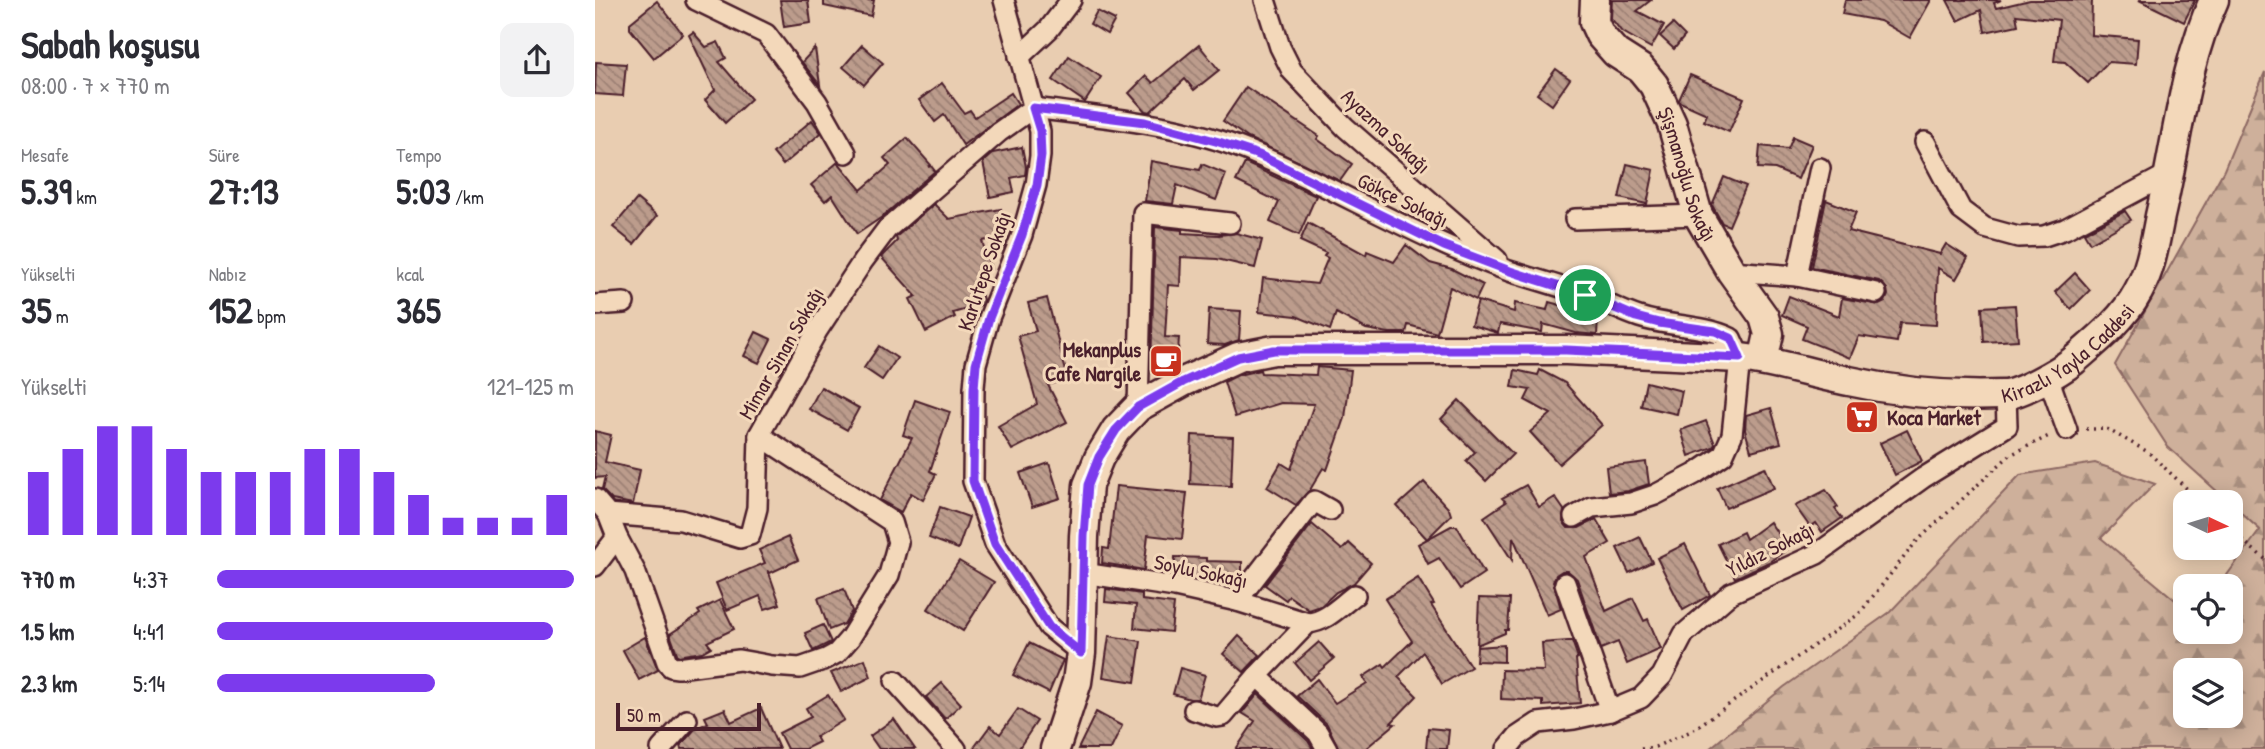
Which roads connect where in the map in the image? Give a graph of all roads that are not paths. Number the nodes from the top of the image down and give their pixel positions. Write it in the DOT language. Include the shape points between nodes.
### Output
graph roads {
  1 [pos="696,0"];
  2 [pos="1004,0"];
  3 [pos="1071,0"];
  4 [pos="1265,0"];
  5 [pos="1595,0"];
  6 [pos="2214,0"];
  7 [pos="1019,57"];
  8 [pos="1033,108"];
  9 [pos="1926,142"];
  10 [pos="846,153"];
  11 [pos="1820,168"];
  12 [pos="2170,173"];
  13 [pos="1698,215"];
  14 [pos="1575,219"];
  15 [pos="1230,223"];
  16 [pos="1510,271"];
  17 [pos="1731,271"];
  18 [pos="1797,276"];
  19 [pos="1876,293"];
  20 [pos="624,303"];
  21 [pos="595,304"];
  22 [pos="1751,359"];
  23 [pos="2048,377"];
  24 [pos="2006,395"];
  25 [pos="1138,407"];
  26 [pos="2067,430"];
  27 [pos="759,435"];
  28 [pos="595,499"];
  29 [pos="1330,510"];
  30 [pos="608,514"];
  31 [pos="1574,517"];
  32 [pos="617,537"];
  33 [pos="595,566"];
  34 [pos="1083,573"];
  35 [pos="1565,583"];
  36 [pos="1355,595"];
  37 [pos="1237,600"];
  38 [pos="1308,623"];
  39 [pos="1081,653"];
  40 [pos="1257,676"];
  41 [pos="895,681"];
  42 [pos="1194,710"];
  43 [pos="1610,711"];
  44 [pos="687,720"];
  45 [pos="661,749"];
  46 [pos="956,749"];
  47 [pos="1055,749"];
  48 [pos="1327,749"];
  49 [pos="1507,749"];
  1 -- 10 [label="street" via="766,34 817,102"];
  2 -- 7 [label="street, Karlıtepe Sokağı"];
  3 -- 7 [label="street"];
  4 -- 16 [label="street, Ayazma Sokağı" via="1291,71 1345,127"];
  5 -- 13 [label="main road, Şişmanoğlu Sokağı" via="1594,22 1600,35 1654,85 1672,124"];
  6 -- 12 [label="main road, Kirazlı Yayla Caddesi" via="2190,68"];
  7 -- 8 [label="street, Karlıtepe Sokağı"];
  8 -- 16 [label="street, Gökçe Sokağı" via="1145,122 1259,155 1444,246"];
  8 -- 27 [label="street, Mimar Sinan Sokağı" via="887,229 817,331"];
  8 -- 39 [label="street, Karlıtepe Sokağı" via="1040,131 1037,185 976,364 973,481 995,544 1049,627"];
  9 -- 12 [label="street" via="1961,210 1985,228 2018,237 2065,229"];
  11 -- 18 [label="street"];
  12 -- 23 [label="main road, Kirazlı Yayla Caddesi" via="2138,293 2110,329"];
  13 -- 14 [label="street"];
  13 -- 17 [label="main road, Şişmanoğlu Sokağı"];
  15 -- 25 [label="street" via="1143,213"];
  16 -- 22 [label="street, Gökçe Sokağı" via="1636,317 1715,331 1731,338"];
  17 -- 18 [label="street"];
  17 -- 22 [label="main road, Şişmanoğlu Sokağı" via="1764,317 1769,334"];
  18 -- 19 [label="street"];
  20 -- 21 [label="street"];
  22 -- 24 [label="main road, Kirazlı Yayla Caddesi" via="1851,382 1945,395"];
  22 -- 25 [label="main road, Kirazlı Yayla Caddesi" via="1566,350 1274,350 1238,357"];
  22 -- 31 [label="street" via="1723,454 1655,495 1593,507"];
  23 -- 24 [label="main road, Kirazlı Yayla Caddesi"];
  23 -- 26 [label="street"];
  24 -- 43 [label="street, Yıldız Sokağı" via="2007,426 1923,478 1817,554 1731,593 1684,635 1662,676 1641,698"];
  25 -- 34 [label="main road, Kirazlı Yayla Caddesi" via="1116,430 1088,485"];
  27 -- 30 [label="street, Mimar Sinan Sokağı" via="757,508 750,536 740,538 681,520"];
  27 -- 32 [label="street" via="892,522 898,542 889,575 837,653 800,668 739,660 671,667 635,571"];
  28 -- 30 [label="street"];
  29 -- 37 [label="street" via="1314,501"];
  30 -- 32 [label="street"];
  32 -- 33 [label="street"];
  34 -- 37 [label="street, Soylu Sokağı"];
  34 -- 39 [label="main road, Kirazlı Yayla Caddesi"];
  35 -- 43 [label="street"];
  36 -- 38 [label="street" via="1325,618"];
  37 -- 38 [label="street, Soylu Sokağı"];
  38 -- 40 [label="street"];
  39 -- 47 [label="main road, Kirazlı Yayla Caddesi" via="1077,682"];
  40 -- 42 [label="street" via="1223,716"];
  40 -- 48 [label="street" via="1318,733"];
  41 -- 46 [label="street"];
  43 -- 49 [label="street, Yıldız Sokağı" via="1538,723"];
  44 -- 45 [label="street"];
}
